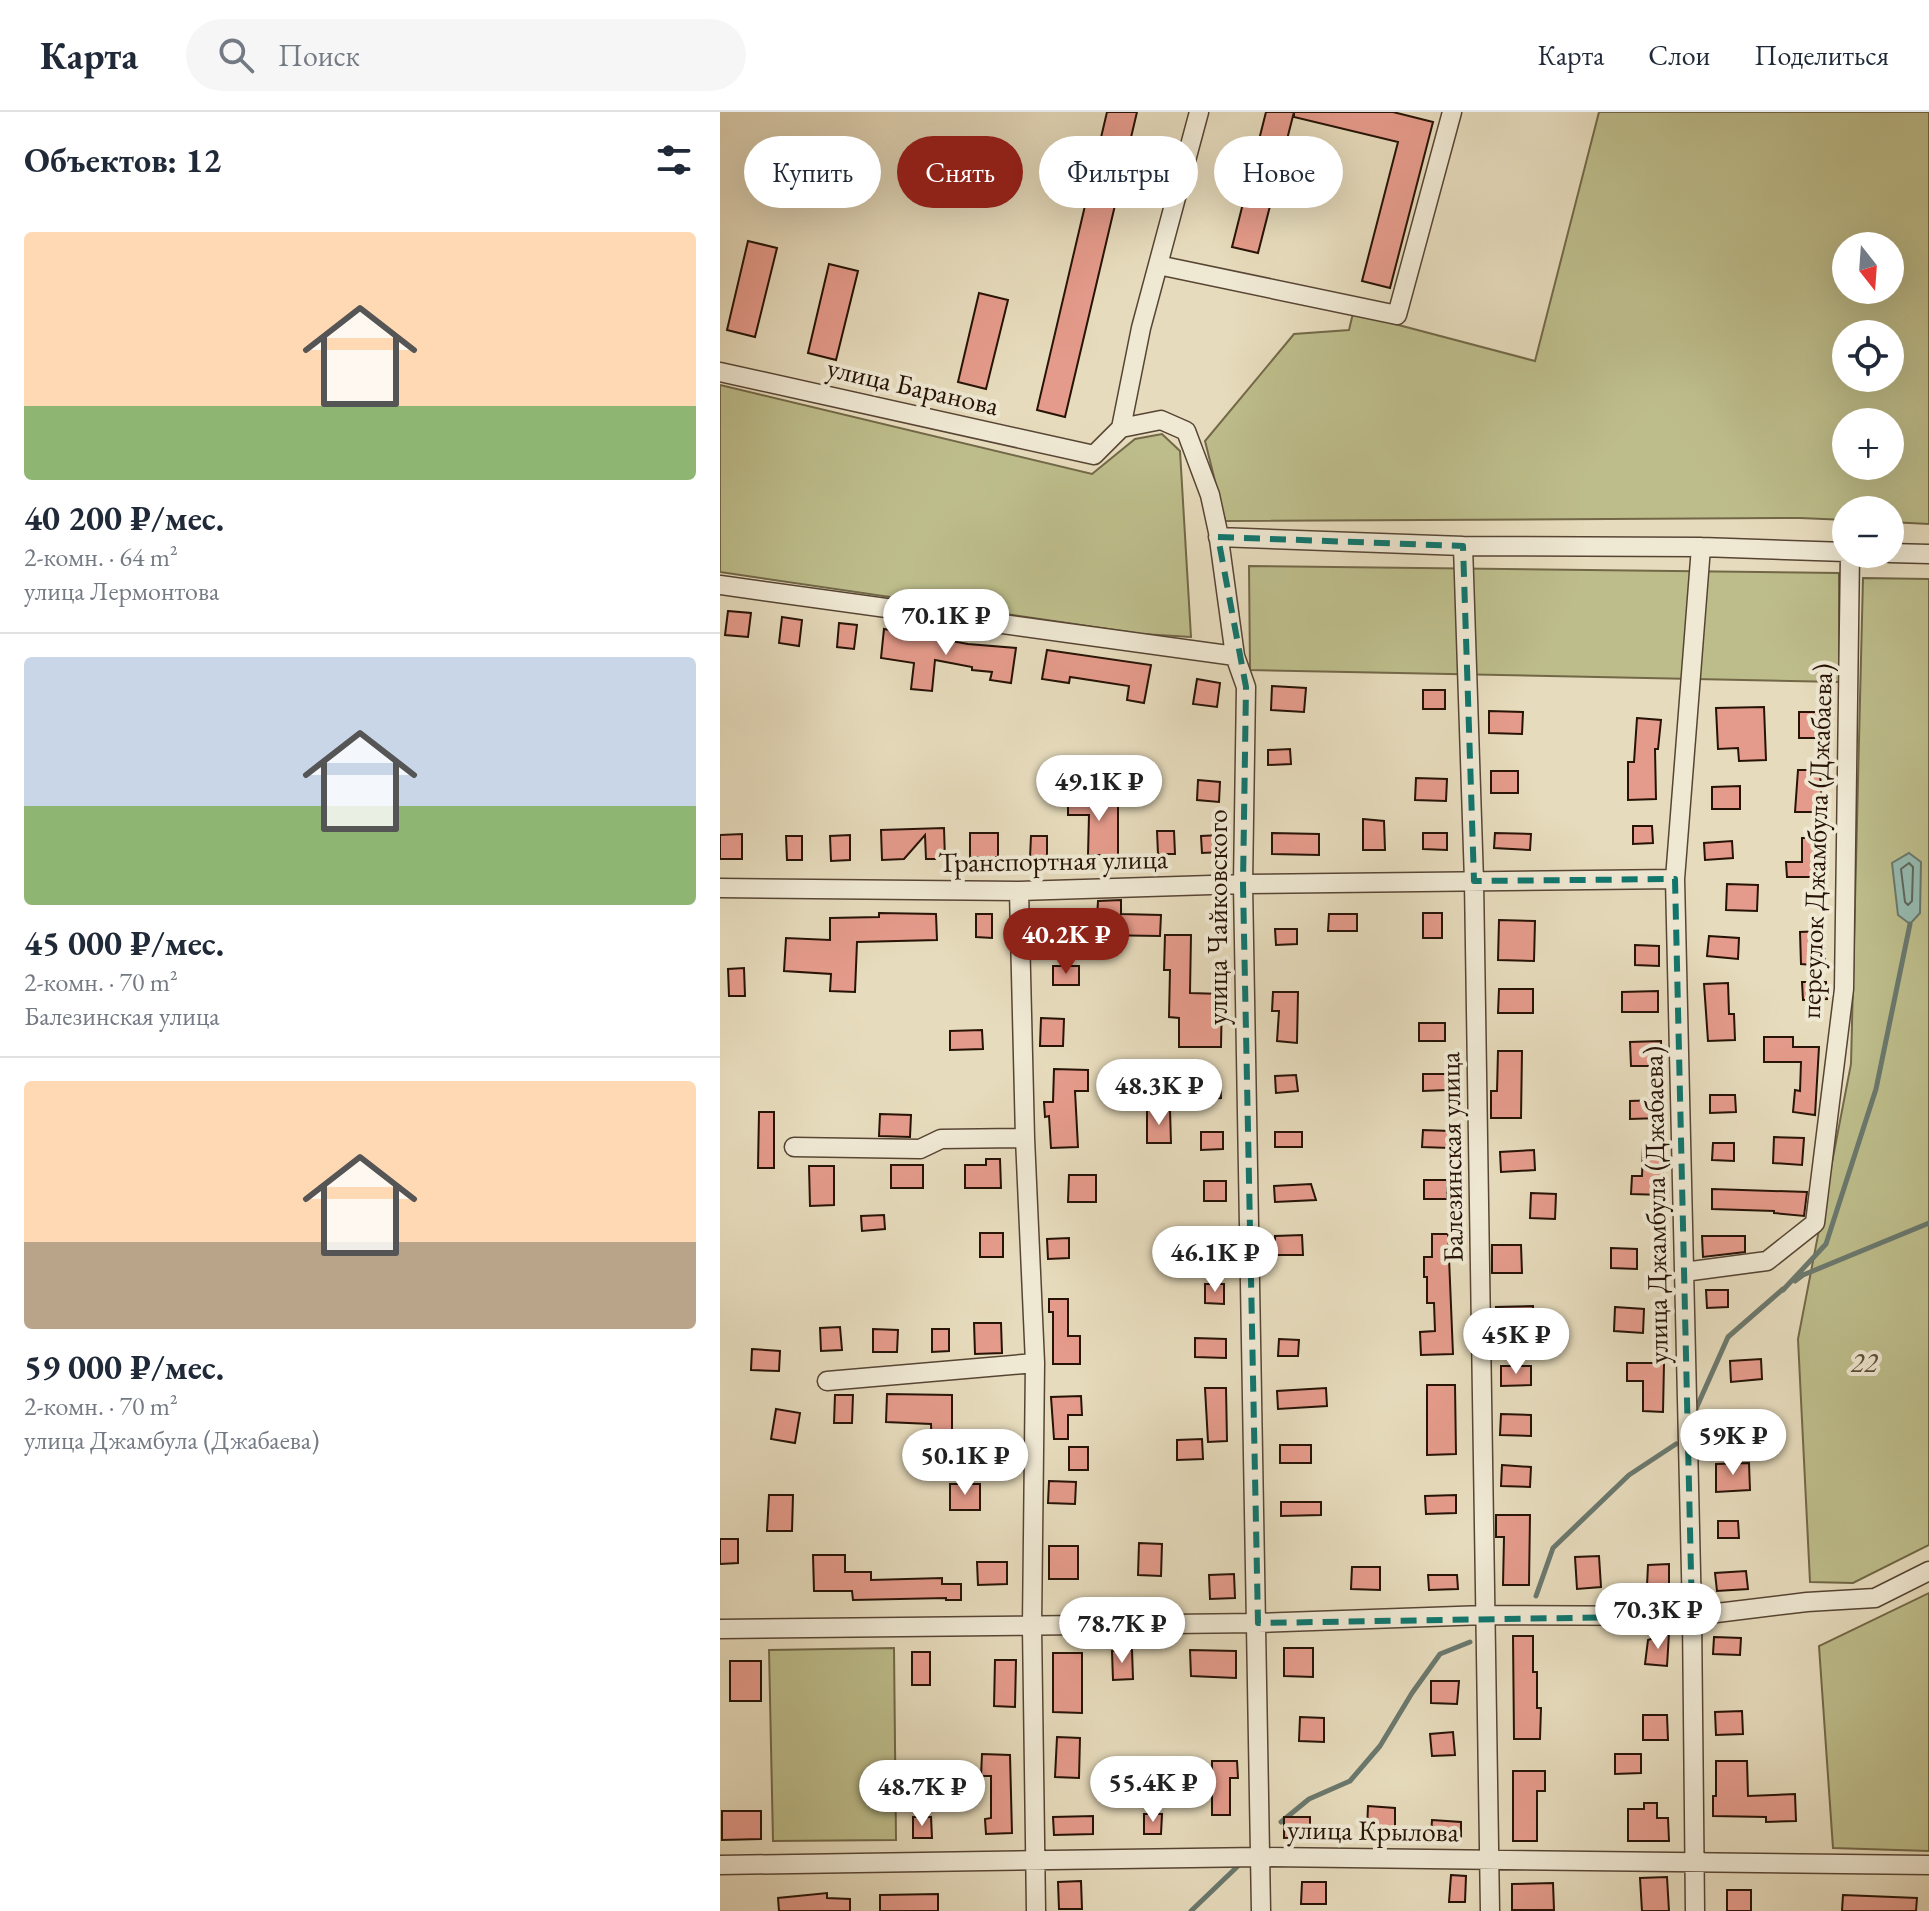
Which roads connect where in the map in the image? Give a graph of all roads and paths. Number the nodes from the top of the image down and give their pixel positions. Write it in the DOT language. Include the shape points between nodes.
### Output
graph roads {
  1 [pos="1199,112"];
  2 [pos="1452,112"];
  3 [pos="1158,265"];
  4 [pos="720,372"];
  5 [pos="1121,428"];
  6 [pos="1218,537"];
  7 [pos="1463,546"];
  8 [pos="1701,547"];
  9 [pos="1832,552"];
  10 [pos="1904,553"];
  11 [pos="1929,554"];
  12 [pos="1848,568"];
  13 [pos="720,585"];
  14 [pos="1235,656"];
  15 [pos="1675,879"];
  16 [pos="1474,881"];
  17 [pos="1243,884"];
  18 [pos="720,888"];
  19 [pos="1019,891"];
  20 [pos="1025,1138"];
  21 [pos="794,1147"];
  22 [pos="1684,1272"];
  23 [pos="1035,1363"];
  24 [pos="827,1381"];
  25 [pos="1929,1571"];
  26 [pos="1486,1615"];
  27 [pos="1692,1616"];
  28 [pos="1258,1623"];
  29 [pos="1032,1626"];
  30 [pos="720,1629"];
  31 [pos="1260,1857"];
  32 [pos="1036,1860"];
  33 [pos="1491,1860"];
  34 [pos="1694,1860"];
  35 [pos="720,1865"];
  36 [pos="1929,1865"];
  37 [pos="1036,1911"];
  38 [pos="1261,1911"];
  39 [pos="1490,1911"];
  40 [pos="1695,1911"];
  1 -- 3 [label="street"];
  2 -- 3 [label="street" via="1397,315"];
  3 -- 5 [label="street"];
  4 -- 5 [label="street, улица Баранова" via="1094,455"];
  5 -- 6 [label="street, улица Чайковского" via="1161,420 1186,431 1210,495"];
  6 -- 7 [label="street"];
  6 -- 14 [label="street, улица Чайковского"];
  7 -- 8 [label="street"];
  7 -- 16 [label="street, Балезинская улица"];
  8 -- 9 [label="street"];
  8 -- 15 [label="street, улица Джамбула (Джабаева)"];
  10 -- 11 [label="street"];
  12 -- 22 [label="street, переулок Джамбула (Джабаева)" via="1844,989 1815,1223 1767,1261"];
  13 -- 14 [label="street"];
  14 -- 17 [label="street, улица Чайковского" via="1246,687"];
  15 -- 16 [label="street, Транспортная улица"];
  15 -- 22 [label="street, улица Джамбула (Джабаева)"];
  16 -- 17 [label="street, Транспортная улица"];
  16 -- 26 [label="street, Балезинская улица"];
  17 -- 19 [label="street, Транспортная улица"];
  17 -- 28 [label="street, улица Чайковского"];
  18 -- 19 [label="street, Транспортная улица"];
  19 -- 20 [label="street"];
  20 -- 21 [label="street" via="941,1139 920,1149"];
  20 -- 23 [label="street"];
  22 -- 27 [label="street, улица Джамбула (Джабаева)"];
  23 -- 24 [label="street"];
  23 -- 29 [label="street"];
  25 -- 27 [label="street" via="1875,1598"];
  26 -- 27 [label="street"];
  26 -- 28 [label="street"];
  26 -- 33 [label="street, Балезинская улица"];
  27 -- 34 [label="street, улица Джамбула (Джабаева)"];
  28 -- 29 [label="street"];
  28 -- 31 [label="street, улица Чайковского"];
  29 -- 30 [label="street"];
  29 -- 32 [label="street"];
  31 -- 32 [label="street, улица Крылова"];
  31 -- 33 [label="street, улица Крылова"];
  31 -- 38 [label="street, улица Чайковского"];
  32 -- 35 [label="street, улица Крылова"];
  32 -- 37 [label="street"];
  33 -- 34 [label="street, улица Крылова"];
  33 -- 39 [label="street, Балезинская улица"];
  34 -- 36 [label="street, улица Крылова"];
  34 -- 40 [label="street, улица Джамбула (Джабаева)"];
}
